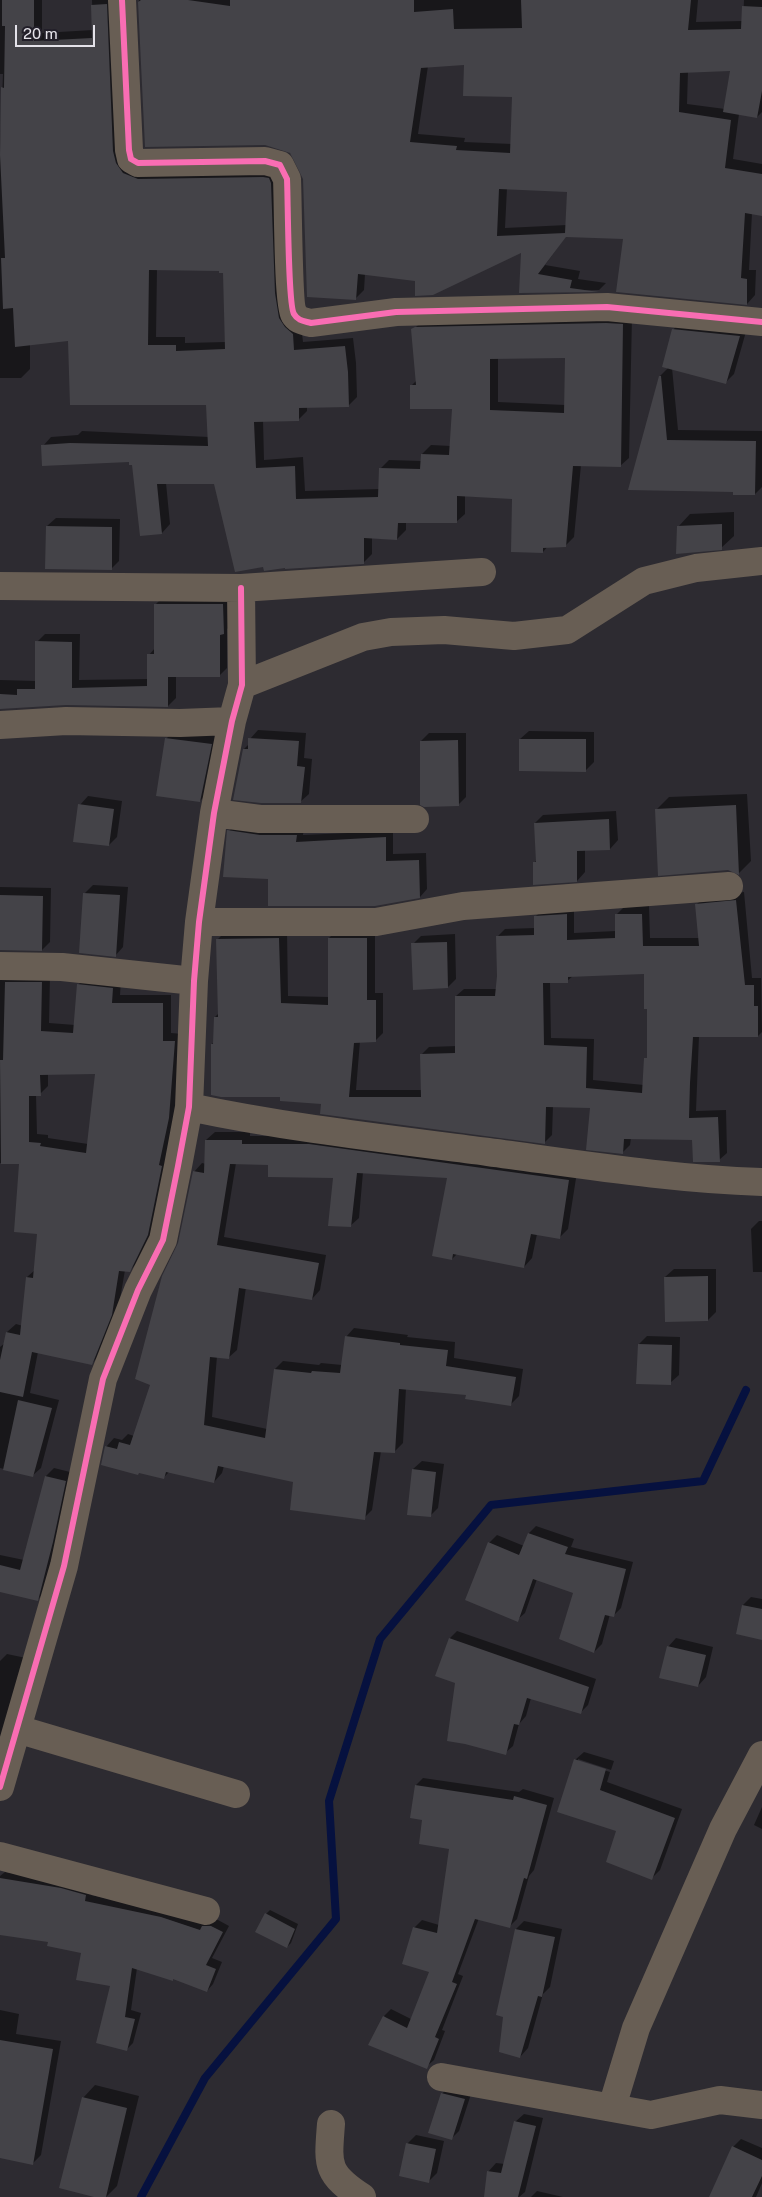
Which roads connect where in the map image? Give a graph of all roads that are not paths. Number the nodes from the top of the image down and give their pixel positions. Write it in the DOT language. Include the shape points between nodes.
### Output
graph roads {
  1 [pos="122,0"];
  2 [pos="762,322"];
  3 [pos="762,561"];
  4 [pos="482,572"];
  5 [pos="0,586"];
  6 [pos="241,588"];
  7 [pos="242,685"];
  8 [pos="232,721"];
  9 [pos="0,725"];
  10 [pos="214,813"];
  11 [pos="415,819"];
  12 [pos="729,886"];
  13 [pos="199,922"];
  14 [pos="0,966"];
  15 [pos="194,981"];
  16 [pos="189,1107"];
  17 [pos="762,1182"];
  18 [pos="17,1729"];
  19 [pos="762,1755"];
  20 [pos="0,1787"];
  21 [pos="236,1794"];
  22 [pos="0,1856"];
  23 [pos="206,1911"];
  24 [pos="441,2077"];
  25 [pos="762,2105"];
  26 [pos="612,2107"];
  27 [pos="331,2124"];
  28 [pos="362,2197"];
  1 -- 2 [label="street" via="131,159 138,163 264,160 280,165 287,179 293,313 300,320 311,323 396,312 607,308"];
  3 -- 7 [label="street" via="696,568 644,581 567,630 514,636 444,630 391,632 363,637"];
  4 -- 6 [label="street"];
  5 -- 6 [label="street"];
  6 -- 7 [label="street"];
  7 -- 8 [label="street"];
  8 -- 9 [label="street" via="66,721"];
  8 -- 10 [label="street"];
  10 -- 11 [label="street" via="260,819"];
  10 -- 13 [label="street"];
  12 -- 13 [label="street" via="463,906 376,922"];
  13 -- 15 [label="street"];
  14 -- 15 [label="street" via="62,966"];
  15 -- 16 [label="street"];
  16 -- 17 [label="street" via="251,1120 572,1163 708,1180"];
  16 -- 18 [label="street" via="162,1240 138,1290 103,1379 64,1566"];
  18 -- 20 [label="street"];
  18 -- 21 [label="street"];
  19 -- 26 [label="street" via="723,1829 636,2028"];
  22 -- 23 [label="street"];
  24 -- 26 [label="street"];
  25 -- 26 [label="street" via="720,2100 651,2115"];
  27 -- 28 [label="street" via="328,2160 335,2174"];
}
